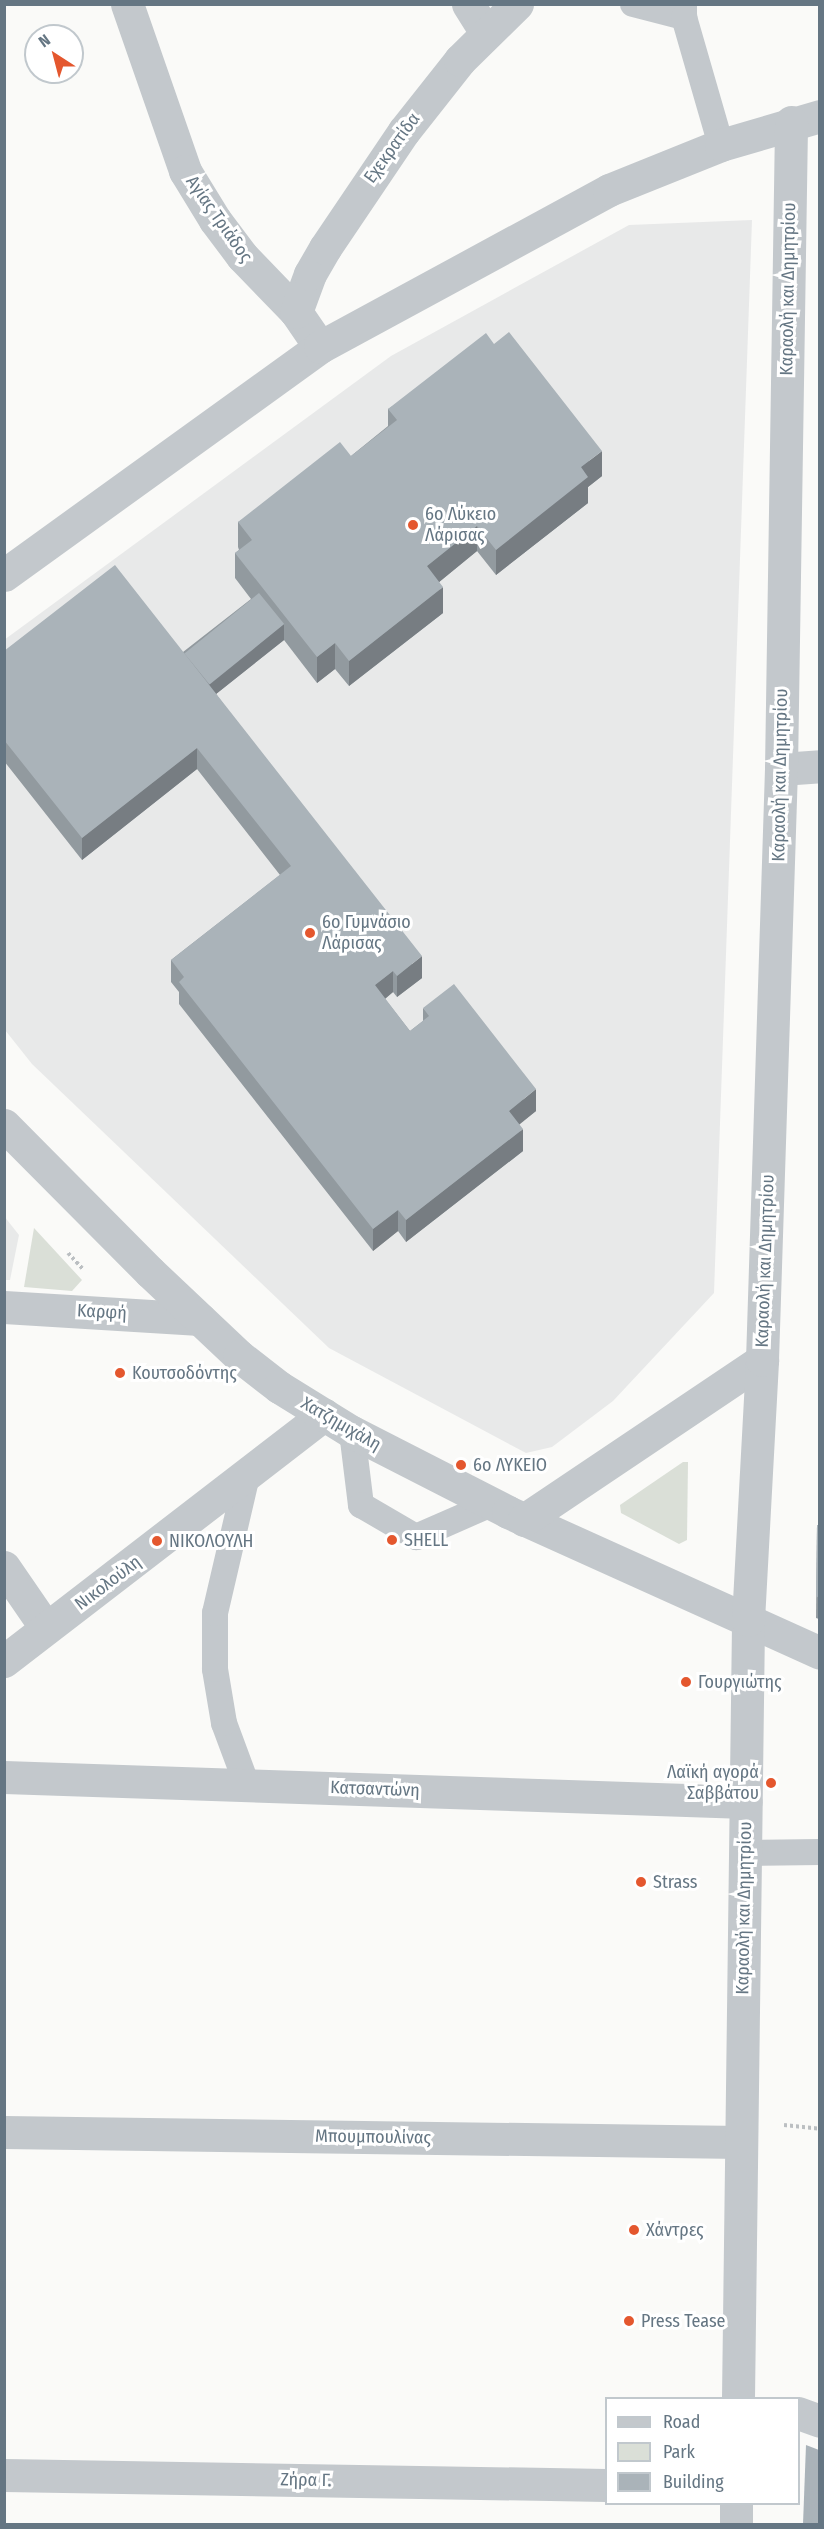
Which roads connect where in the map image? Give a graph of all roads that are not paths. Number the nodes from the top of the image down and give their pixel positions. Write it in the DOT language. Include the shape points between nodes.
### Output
graph roads {
  1 [pos="468,4"];
  2 [pos="517,4"];
  3 [pos="633,4"];
  4 [pos="129,5"];
  5 [pos="684,11"];
  6 [pos="486,33"];
  7 [pos="805,119"];
  8 [pos="721,145"];
  9 [pos="296,312"];
  10 [pos="320,347"];
  11 [pos="4,575"];
  12 [pos="819,766"];
  13 [pos="781,769"];
  14 [pos="4,1125"];
  15 [pos="4,1307"];
  16 [pos="200,1318"];
  17 [pos="762,1360"];
  18 [pos="324,1415"];
  19 [pos="352,1432"];
  20 [pos="247,1475"];
  21 [pos="491,1504"];
  22 [pos="525,1520"];
  23 [pos="4,1567"];
  24 [pos="748,1620"];
  25 [pos="46,1628"];
  26 [pos="819,1653"];
  27 [pos="4,1661"];
  28 [pos="4,1777"];
  29 [pos="247,1785"];
  30 [pos="746,1802"];
  31 [pos="819,1852"];
  32 [pos="745,1853"];
  33 [pos="4,2132"];
  34 [pos="741,2142"];
  35 [pos="744,2396"];
  36 [pos="800,2414"];
  37 [pos="819,2421"];
  38 [pos="4,2475"];
  39 [pos="605,2485"];
  40 [pos="736,2505"];
  41 [pos="736,2524"];
  1 -- 6 [label="street"];
  2 -- 6 [label="street, Εχεκρατίδα"];
  3 -- 5 [label="lane"];
  4 -- 9 [label="street, Αγίας Τριάδος" via="185,171 242,256"];
  5 -- 8 [label="lane"];
  6 -- 9 [label="street, Εχεκρατίδα" via="432,94 368,181 310,274"];
  7 -- 8 [label="street"];
  7 -- 13 [label="street, Καραολή και Δημητρίου"];
  8 -- 10 [label="street" via="609,190"];
  9 -- 10 [label="street, Αγίας Τριάδος"];
  10 -- 11 [label="street"];
  12 -- 13 [label="street"];
  13 -- 17 [label="street, Καραολή και Δημητρίου"];
  14 -- 16 [label="street, Χατζημιχάλη"];
  15 -- 16 [label="street, Καρφή"];
  16 -- 18 [label="street, Χατζημιχάλη" via="266,1378"];
  17 -- 22 [label="street"];
  17 -- 24 [label="street, Καραολή και Δημητρίου"];
  18 -- 19 [label="street, Χατζημιχάλη"];
  18 -- 20 [label="street, Νικολούλη"];
  19 -- 21 [label="street, Χατζημιχάλη"];
  19 -- 21 [label="lane" via="361,1505 416,1537"];
  20 -- 25 [label="street, Νικολούλη"];
  20 -- 29 [label="lane" via="215,1613 215,1669 224,1723"];
  21 -- 22 [label="street, Χατζημιχάλη"];
  22 -- 24 [label="street, Χατζημιχάλη"];
  23 -- 25 [label="street"];
  24 -- 26 [label="street, Χατζημιχάλη"];
  24 -- 30 [label="street, Καραολή και Δημητρίου"];
  25 -- 27 [label="street, Νικολούλη"];
  28 -- 29 [label="street, Κατσαντώνη"];
  29 -- 30 [label="street, Κατσαντώνη"];
  30 -- 32 [label="street, Καραολή και Δημητρίου"];
  31 -- 32 [label="lane"];
  32 -- 34 [label="street, Καραολή και Δημητρίου"];
  33 -- 34 [label="street, Μπουμπουλίνας"];
  34 -- 35 [label="street, Καραολή και Δημητρίου"];
  36 -- 37 [label="street"];
  38 -- 39 [label="street, Ζήρα Γ."];
  40 -- 41 [label="street"];
}
